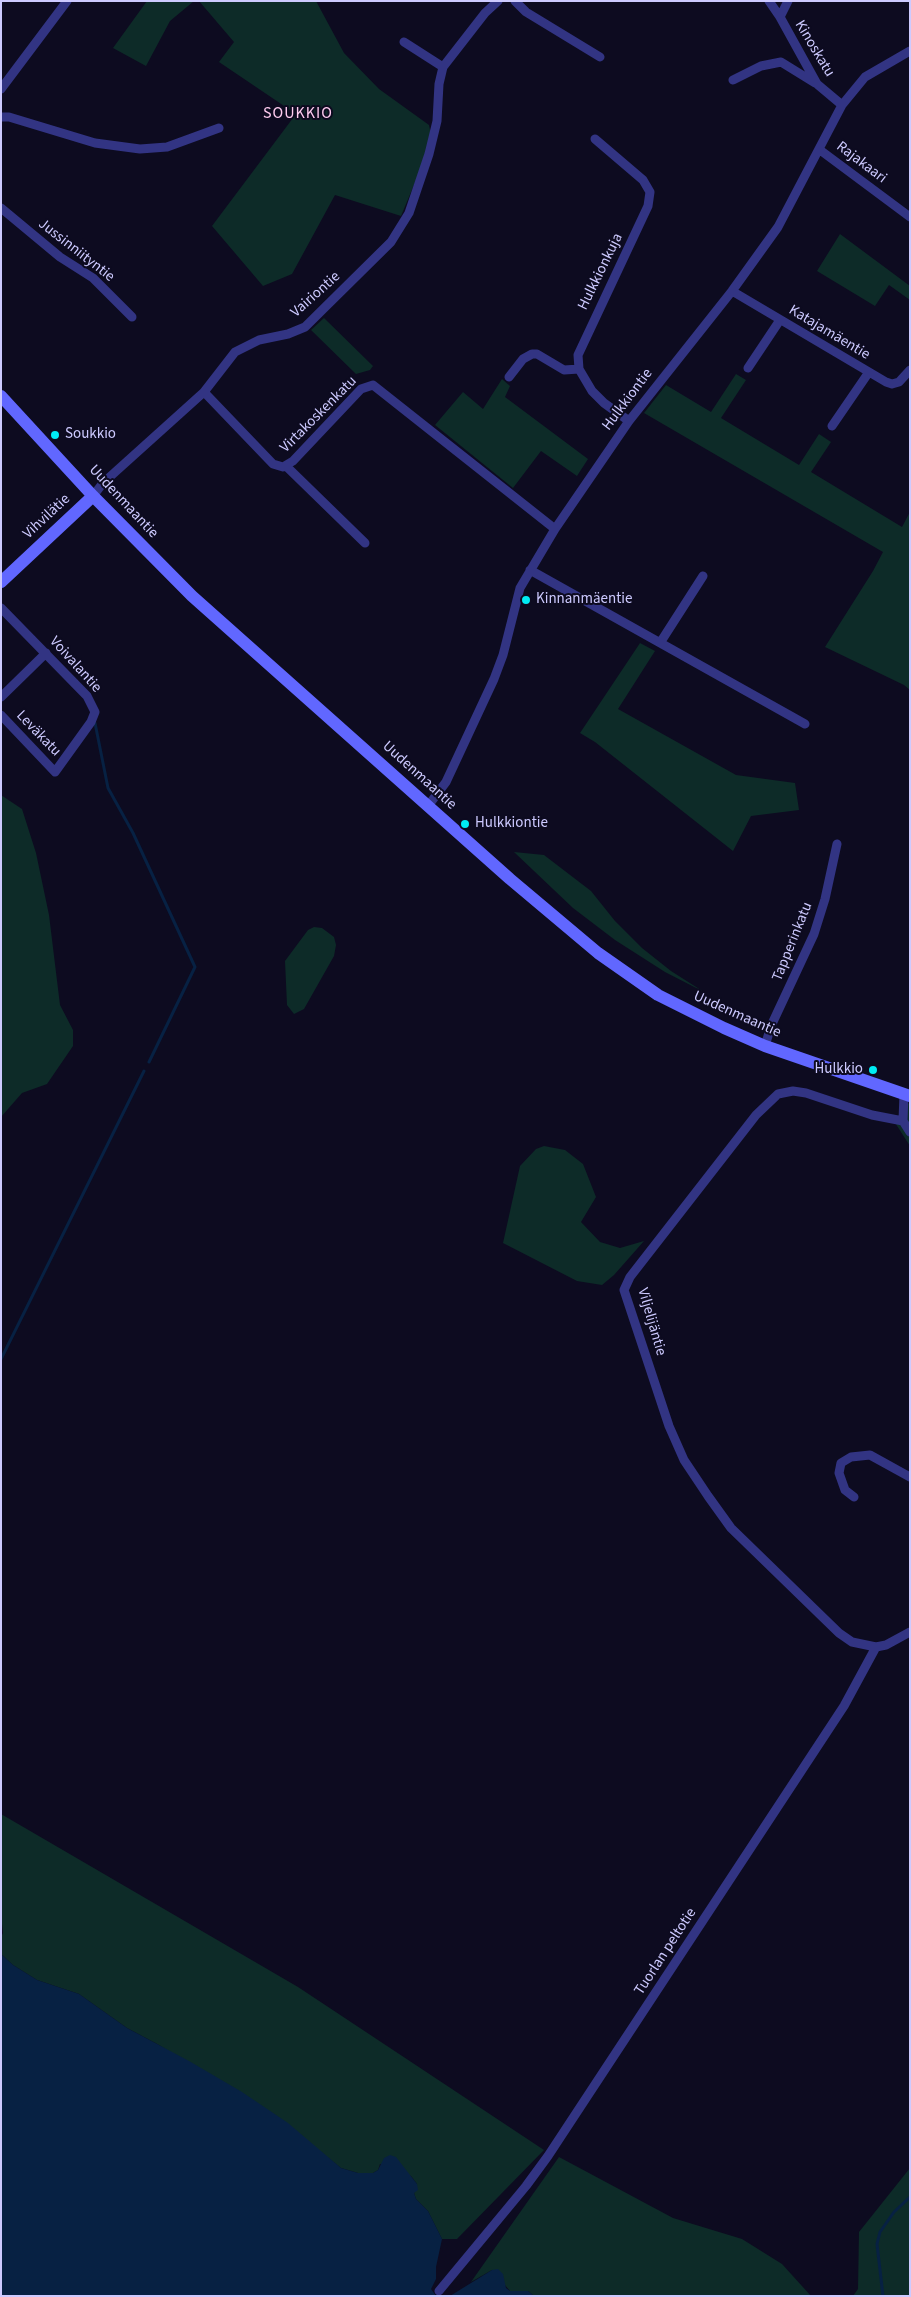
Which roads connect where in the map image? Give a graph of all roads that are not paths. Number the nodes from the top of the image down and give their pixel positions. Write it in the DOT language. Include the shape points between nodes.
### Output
graph roads {
  1 [pos="67,1"];
  2 [pos="498,1"];
  3 [pos="516,1"];
  4 [pos="769,1"];
  5 [pos="788,1"];
  6 [pos="780,17"];
  7 [pos="404,42"];
  8 [pos="910,52"];
  9 [pos="600,57"];
  10 [pos="443,67"];
  11 [pos="733,80"];
  12 [pos="817,84"];
  13 [pos="1,89"];
  14 [pos="842,105"];
  15 [pos="1,117"];
  16 [pos="219,128"];
  17 [pos="595,139"];
  18 [pos="820,150"];
  19 [pos="1,208"];
  20 [pos="910,217"];
  21 [pos="732,292"];
  22 [pos="132,318"];
  23 [pos="780,320"];
  24 [pos="748,368"];
  25 [pos="579,370"];
  26 [pos="910,370"];
  27 [pos="869,372"];
  28 [pos="509,377"];
  29 [pos="204,392"];
  30 [pos="1,396"];
  31 [pos="628,421"];
  32 [pos="832,426"];
  33 [pos="286,466"];
  34 [pos="93,496"];
  35 [pos="555,529"];
  36 [pos="365,543"];
  37 [pos="530,570"];
  38 [pos="703,576"];
  39 [pos="1,582"];
  40 [pos="1,608"];
  41 [pos="660,643"];
  42 [pos="46,653"];
  43 [pos="1,697"];
  44 [pos="1,716"];
  45 [pos="805,724"];
  46 [pos="55,772"];
  47 [pos="428,806"];
  48 [pos="837,844"];
  49 [pos="765,1046"];
  50 [pos="907,1094"];
  51 [pos="903,1121"];
  52 [pos="910,1132"];
  53 [pos="910,1477"];
  54 [pos="854,1497"];
  55 [pos="910,1632"];
  56 [pos="876,1647"];
  57 [pos="439,2290"];
  1 -- 13 [label="street"];
  2 -- 10 [label="street" via="484,13"];
  3 -- 9 [label="street" via="526,12"];
  4 -- 6 [label="street"];
  5 -- 6 [label="street, Kinoskatu"];
  6 -- 12 [label="street, Kinoskatu"];
  7 -- 10 [label="street"];
  8 -- 14 [label="street, Hulkkiontie" via="865,77"];
  10 -- 29 [label="street, Vairiontie" via="432,143 409,213 398,233 312,321 288,334 243,347 228,360"];
  11 -- 12 [label="street" via="761,66 782,62"];
  12 -- 14 [label="street, Kinoskatu"];
  14 -- 18 [label="street, Hulkkiontie"];
  15 -- 16 [label="street" via="95,143 140,149 168,147"];
  17 -- 25 [label="street, Hulkkionkuja" via="643,180 648,186 650,200 580,348"];
  18 -- 20 [label="street, Rajakaari"];
  18 -- 21 [label="street, Hulkkiontie" via="778,227"];
  19 -- 22 [label="street, Jussinniityntie" via="68,263 93,278"];
  21 -- 23 [label="street, Katajamäentie"];
  21 -- 31 [label="street, Hulkkiontie"];
  23 -- 24 [label="street"];
  23 -- 27 [label="street, Katajamäentie"];
  25 -- 28 [label="street" via="564,370 532,354"];
  25 -- 31 [label="street" via="598,398"];
  26 -- 27 [label="street, Katajamäentie" via="899,382 892,384"];
  27 -- 32 [label="street"];
  29 -- 33 [label="street, Virtakoskenkatu" via="273,464"];
  29 -- 34 [label="street, Vairiontie"];
  30 -- 34 [label="main road, Uudenmaantie"];
  31 -- 35 [label="street, Hulkkiontie"];
  33 -- 35 [label="street, Virtakoskenkatu" via="369,384"];
  33 -- 36 [label="street"];
  34 -- 39 [label="main road, Vihvilätie"];
  34 -- 47 [label="main road, Uudenmaantie" via="223,624"];
  35 -- 37 [label="street, Hulkkiontie"];
  37 -- 41 [label="street"];
  37 -- 47 [label="street, Hulkkiontie" via="520,588 494,679 446,782"];
  38 -- 41 [label="street"];
  40 -- 42 [label="street, Voivalantie"];
  41 -- 45 [label="street"];
  42 -- 43 [label="street"];
  42 -- 46 [label="street, Voivalantie" via="91,701 95,712"];
  44 -- 46 [label="street, Leväkatu"];
  47 -- 49 [label="main road, Uudenmaantie" via="557,919 626,973 684,1010"];
  48 -- 49 [label="street, Tapperinkatu" via="814,934 771,1026"];
  49 -- 50 [label="main road, Uudenmaantie"];
  50 -- 51 [label="street"];
  51 -- 52 [label="street"];
  51 -- 56 [label="street, Viljelijäntie" via="793,1091 778,1094 750,1122 630,1277 624,1290 669,1426 684,1460 708,1496 731,1528 839,1633 852,1642"];
  53 -- 54 [label="street" via="870,1456 851,1457 841,1463 839,1473 845,1490"];
  55 -- 56 [label="street"];
  56 -- 57 [label="street, Tuorlan peltotie" via="844,1706 548,2156"];
}
